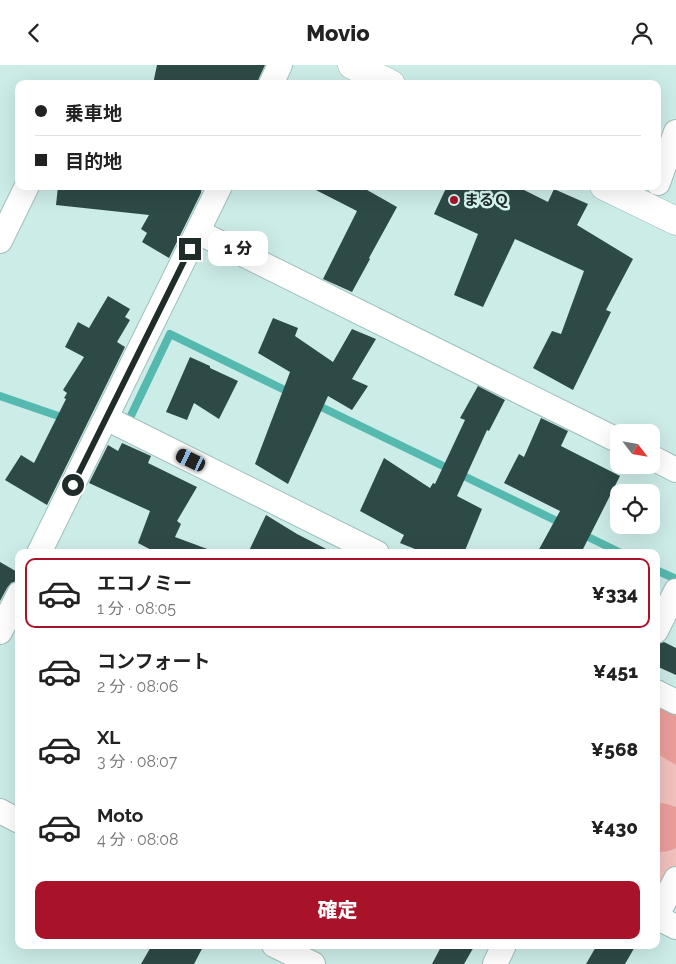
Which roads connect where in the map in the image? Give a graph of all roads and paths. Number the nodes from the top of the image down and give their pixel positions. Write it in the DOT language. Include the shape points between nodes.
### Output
graph roads {
  1 [pos="280,65"];
  2 [pos="352,65"];
  3 [pos="273,80"];
  4 [pos="383,80"];
  5 [pos="676,132"];
  6 [pos="661,173"];
  7 [pos="25,190"];
  8 [pos="218,190"];
  9 [pos="637,190"];
  10 [pos="654,192"];
  11 [pos="676,221"];
  12 [pos="198,232"];
  13 [pos="0,241"];
  14 [pos="106,418"];
  15 [pos="610,437"];
  16 [pos="660,462"];
  17 [pos="676,470"];
  18 [pos="41,549"];
  19 [pos="369,549"];
  20 [pos="676,591"];
  21 [pos="15,604"];
  22 [pos="660,623"];
  23 [pos="0,632"];
  24 [pos="660,694"];
  25 [pos="676,702"];
  26 [pos="0,811"];
  27 [pos="15,819"];
  28 [pos="676,879"];
  29 [pos="660,909"];
  30 [pos="660,919"];
  31 [pos="676,927"];
  32 [pos="282,949"];
  33 [pos="502,949"];
  34 [pos="313,964"];
  35 [pos="494,964"];
  1 -- 3 [label="street"];
  2 -- 4 [label="street"];
  5 -- 6 [label="street"];
  7 -- 13 [label="street"];
  8 -- 12 [label="street"];
  9 -- 10 [label="street"];
  10 -- 11 [label="street"];
  12 -- 14 [label="street"];
  12 -- 15 [label="street"];
  14 -- 18 [label="street"];
  14 -- 19 [label="street"];
  16 -- 17 [label="street"];
  20 -- 22 [label="street"];
  21 -- 23 [label="street"];
  24 -- 25 [label="street"];
  26 -- 27 [label="street"];
  28 -- 29 [label="street"];
  30 -- 31 [label="street"];
  32 -- 34 [label="street"];
  33 -- 35 [label="street"];
}
